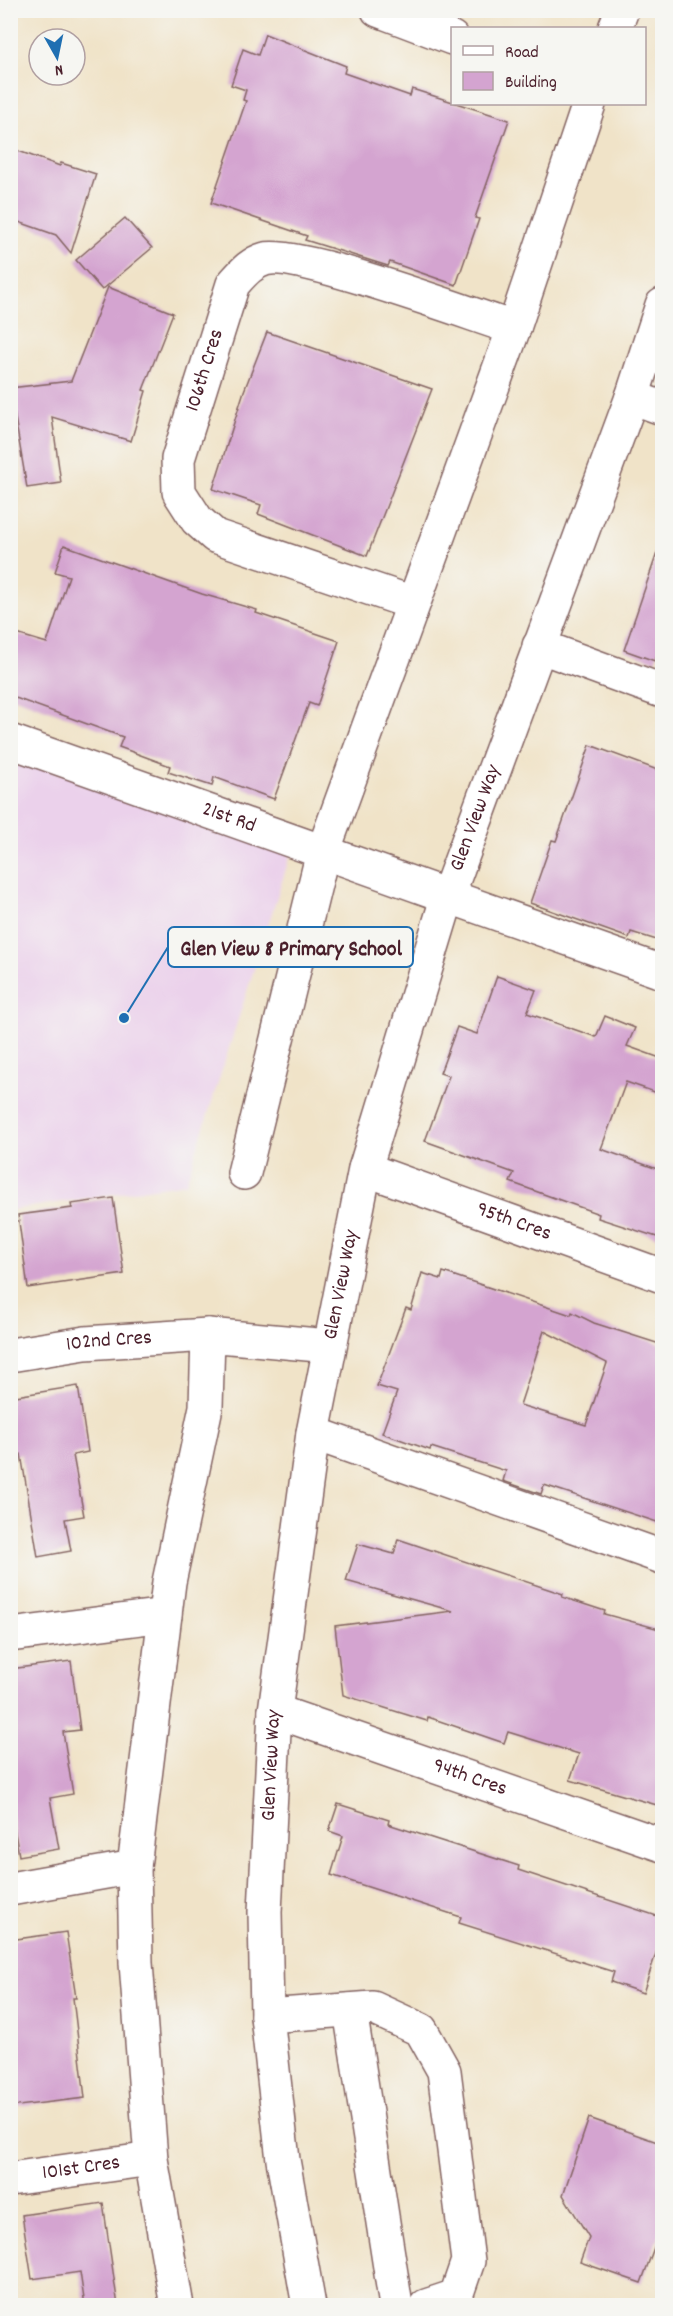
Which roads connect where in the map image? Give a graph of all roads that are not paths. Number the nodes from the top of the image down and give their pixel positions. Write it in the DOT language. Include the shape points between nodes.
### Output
graph roads {
  1 [pos="378,10"];
  2 [pos="622,10"];
  3 [pos="615,27"];
  4 [pos="451,37"];
  5 [pos="589,105"];
  6 [pos="663,305"];
  7 [pos="514,328"];
  8 [pos="632,397"];
  9 [pos="663,408"];
  10 [pos="413,603"];
  11 [pos="539,646"];
  12 [pos="663,691"];
  13 [pos="10,741"];
  14 [pos="322,852"];
  15 [pos="448,895"];
  16 [pos="663,972"];
  17 [pos="365,1169"];
  18 [pos="244,1173"];
  19 [pos="663,1276"];
  20 [pos="208,1335"];
  21 [pos="329,1346"];
  22 [pos="10,1355"];
  23 [pos="313,1433"];
  24 [pos="663,1557"];
  25 [pos="165,1615"];
  26 [pos="10,1635"];
  27 [pos="275,1711"];
  28 [pos="663,1845"];
  29 [pos="134,1867"];
  30 [pos="10,1889"];
  31 [pos="350,2010"];
  32 [pos="267,2016"];
  33 [pos="151,2158"];
  34 [pos="10,2179"];
  35 [pos="177,2306"];
  36 [pos="309,2306"];
  37 [pos="396,2306"];
  38 [pos="426,2306"];
  1 -- 4 [label="street"];
  2 -- 3 [label="street"];
  5 -- 7 [label="street"];
  6 -- 8 [label="street, Glen View Way"];
  7 -- 10 [label="street"];
  7 -- 10 [label="street, 106th Cres" via="305,261 267,258 248,267 233,284 178,459 179,492 197,520 215,536"];
  8 -- 9 [label="street"];
  8 -- 11 [label="street, Glen View Way"];
  10 -- 14 [label="street"];
  11 -- 12 [label="street"];
  11 -- 15 [label="street, Glen View Way"];
  13 -- 14 [label="street, 21st Rd"];
  14 -- 15 [label="street, 21st Rd"];
  14 -- 18 [label="street"];
  15 -- 16 [label="street"];
  15 -- 17 [label="street, Glen View Way"];
  17 -- 19 [label="street, 95th Cres"];
  17 -- 21 [label="street, Glen View Way"];
  20 -- 21 [label="street, 102nd Cres"];
  20 -- 22 [label="street, 102nd Cres" via="86,1343"];
  20 -- 25 [label="street" via="206,1407"];
  21 -- 23 [label="street, Glen View Way"];
  23 -- 24 [label="street"];
  23 -- 27 [label="street, Glen View Way"];
  25 -- 26 [label="street"];
  25 -- 29 [label="street"];
  27 -- 28 [label="street, 94th Cres"];
  27 -- 32 [label="street, Glen View Way" via="266,1912"];
  29 -- 30 [label="street"];
  29 -- 33 [label="street" via="136,1963"];
  31 -- 32 [label="street"];
  31 -- 37 [label="street"];
  31 -- 38 [label="street" via="373,2008 421,2030 444,2071 468,2260 456,2296"];
  32 -- 36 [label="street, Glen View Way" via="283,2160"];
  33 -- 34 [label="street, 101st Cres"];
  33 -- 35 [label="street"];
}
